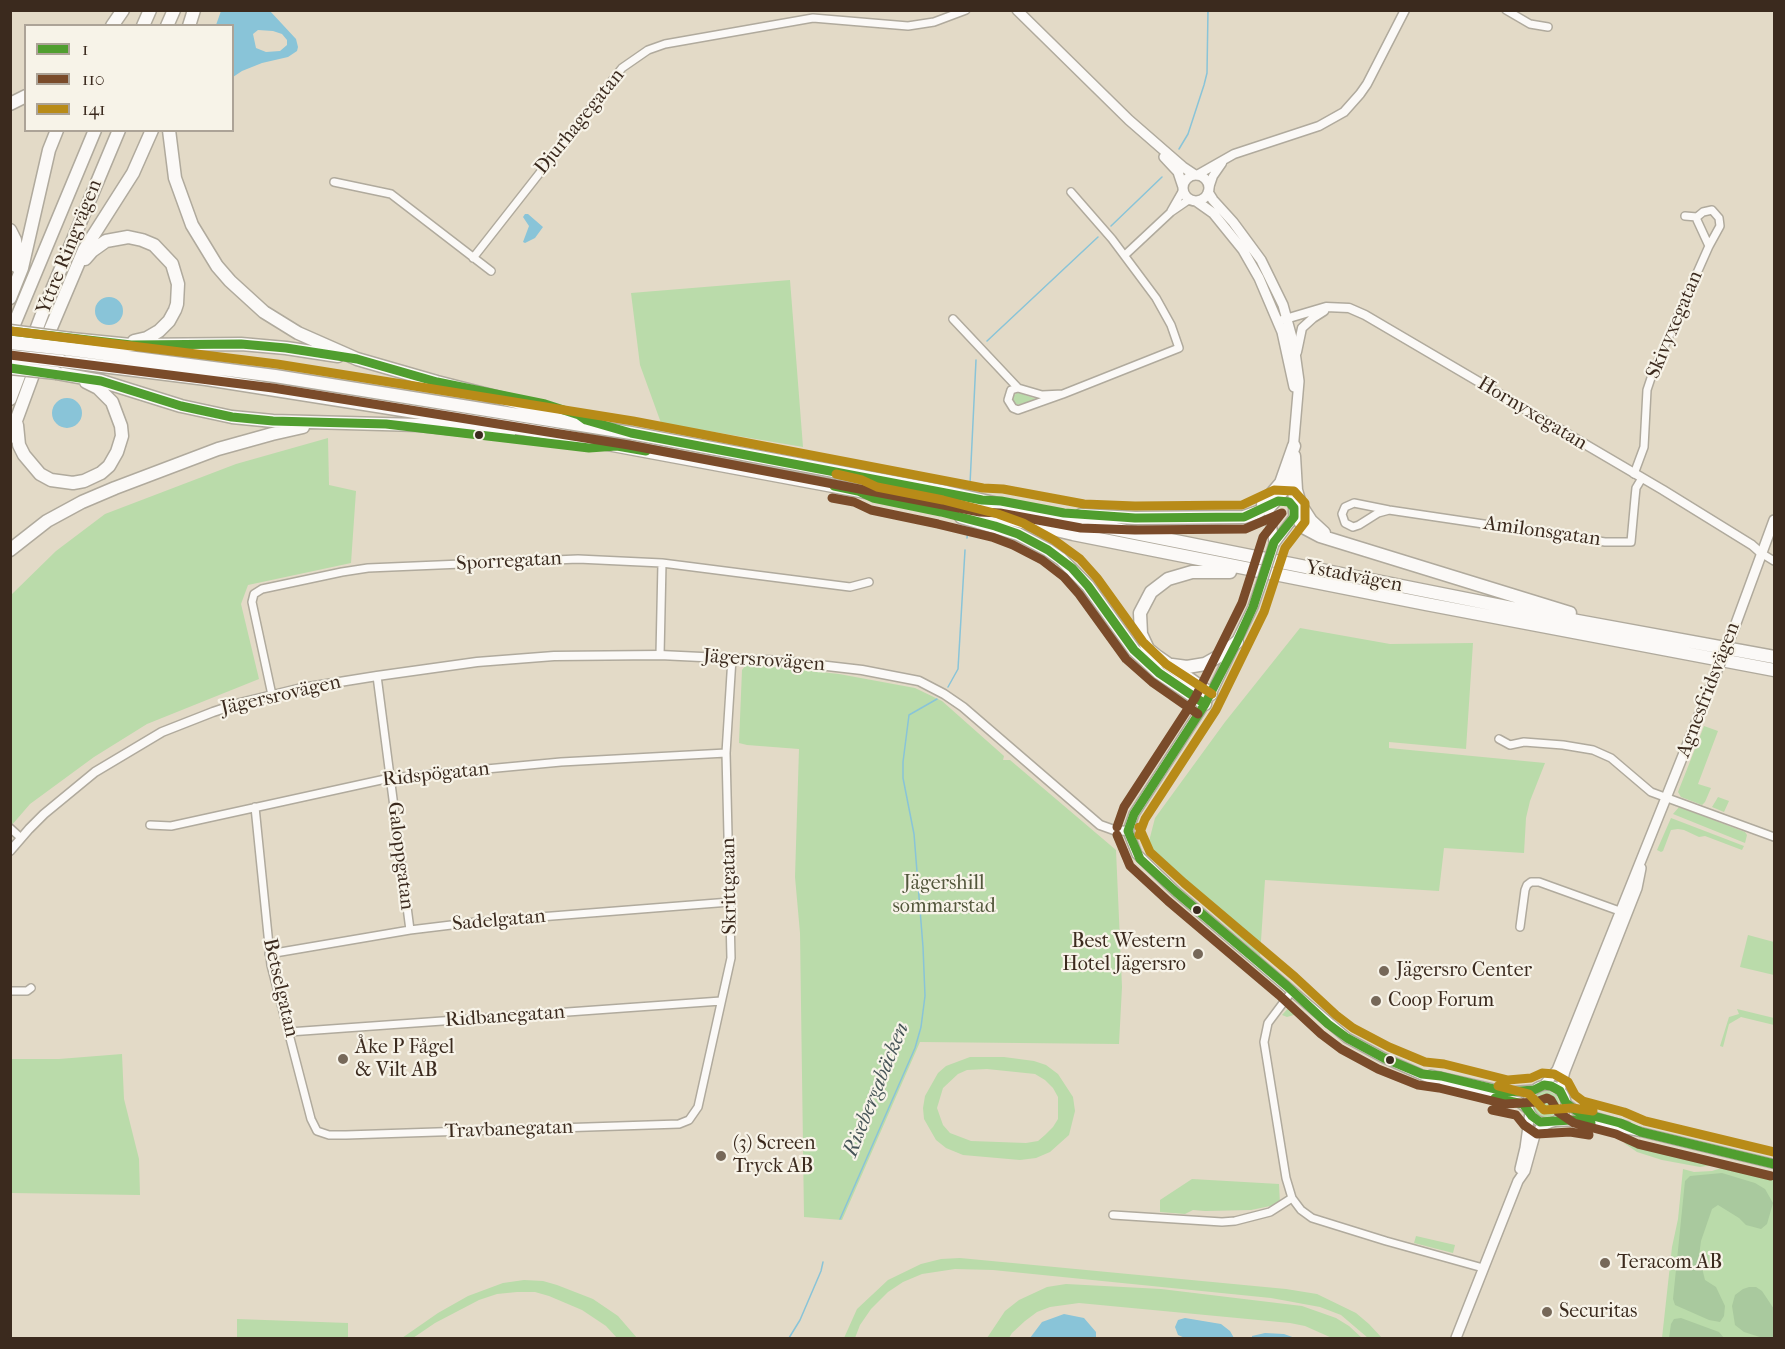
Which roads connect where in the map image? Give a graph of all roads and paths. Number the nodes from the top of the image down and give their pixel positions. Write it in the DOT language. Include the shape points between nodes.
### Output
graph roads {
  1 [pos="150,10"];
  2 [pos="174,10"];
  3 [pos="966,10"];
  4 [pos="1017,10"];
  5 [pos="1405,10"];
  6 [pos="1506,10"];
  7 [pos="144,24"];
  8 [pos="168,24"];
  9 [pos="1548,27"];
  10 [pos="24,97"];
  11 [pos="10,104"];
  12 [pos="1129,120"];
  13 [pos="56,132"];
  14 [pos="94,132"];
  15 [pos="118,132"];
  16 [pos="151,132"];
  17 [pos="169,132"];
  18 [pos="1234,154"];
  19 [pos="1196,175"];
  20 [pos="334,182"];
  21 [pos="1183,189"];
  22 [pos="1209,190"];
  23 [pos="1071,192"];
  24 [pos="1194,201"];
  25 [pos="1171,212"];
  26 [pos="1685,216"];
  27 [pos="1697,217"];
  28 [pos="10,230"];
  29 [pos="1709,246"];
  30 [pos="1125,255"];
  31 [pos="473,258"];
  32 [pos="74,271"];
  33 [pos="491,272"];
  34 [pos="12,294"];
  35 [pos="1335,307"];
  36 [pos="1313,318"];
  37 [pos="953,320"];
  38 [pos="1284,323"];
  39 [pos="10,332"];
  40 [pos="95,342"];
  41 [pos="10,343"];
  42 [pos="69,344"];
  43 [pos="10,356"];
  44 [pos="357,359"];
  45 [pos="1297,362"];
  46 [pos="60,367"];
  47 [pos="10,368"];
  48 [pos="74,376"];
  49 [pos="1018,388"];
  50 [pos="1063,394"];
  51 [pos="10,399"];
  52 [pos="19,413"];
  53 [pos="1298,413"];
  54 [pos="340,423"];
  55 [pos="631,433"];
  56 [pos="10,437"];
  57 [pos="617,446"];
  58 [pos="1294,446"];
  59 [pos="1291,468"];
  60 [pos="1638,476"];
  61 [pos="858,491"];
  62 [pos="982,500"];
  63 [pos="1274,502"];
  64 [pos="1389,510"];
  65 [pos="1295,511"];
  66 [pos="1219,517"];
  67 [pos="1774,520"];
  68 [pos="1335,541"];
  69 [pos="1274,543"];
  70 [pos="10,550"];
  71 [pos="1761,554"];
  72 [pos="1774,561"];
  73 [pos="662,563"];
  74 [pos="869,582"];
  75 [pos="1315,582"];
  76 [pos="1644,633"];
  77 [pos="1237,642"];
  78 [pos="660,655"];
  79 [pos="1774,657"];
  80 [pos="732,658"];
  81 [pos="1168,664"];
  82 [pos="1774,670"];
  83 [pos="377,676"];
  84 [pos="272,695"];
  85 [pos="1208,699"];
  86 [pos="1498,739"];
  87 [pos="726,753"];
  88 [pos="390,778"];
  89 [pos="1667,798"];
  90 [pos="255,807"];
  91 [pos="150,825"];
  92 [pos="10,828"];
  93 [pos="1128,831"];
  94 [pos="1774,837"];
  95 [pos="21,838"];
  96 [pos="10,851"];
  97 [pos="730,902"];
  98 [pos="1623,913"];
  99 [pos="1520,927"];
  100 [pos="410,930"];
  101 [pos="269,954"];
  102 [pos="31,988"];
  103 [pos="10,991"];
  104 [pos="1292,991"];
  105 [pos="721,1001"];
  106 [pos="289,1032"];
  107 [pos="1422,1074"];
  108 [pos="1544,1085"];
  109 [pos="1534,1090"];
  110 [pos="1560,1091"];
  111 [pos="1566,1103"];
  112 [pos="696,1111"];
  113 [pos="1529,1111"];
  114 [pos="1552,1122"];
  115 [pos="317,1131"];
  116 [pos="1641,1132"];
  117 [pos="1774,1164"];
  118 [pos="1518,1181"];
  119 [pos="1292,1198"];
  120 [pos="1113,1215"];
  121 [pos="1483,1268"];
  122 [pos="1456,1338"];
  1 -- 7 [label="highway"];
  2 -- 8 [label="highway"];
  3 -- 31 [label="street, Djurhagegatan" via="934,22 908,26 813,18 648,50 622,68"];
  4 -- 12 [label="main road"];
  5 -- 18 [label="street" via="1363,89 1344,111 1319,126"];
  6 -- 9 [label="street" via="1530,24"];
  10 -- 11 [label="highway"];
  12 -- 19 [label="main road"];
  12 -- 21 [label="main road" via="1178,172"];
  13 -- 34 [label="highway"];
  14 -- 39 [label="highway, Yttre Ringvägen"];
  15 -- 51 [label="highway, Yttre Ringvägen"];
  16 -- 32 [label="highway" via="133,173"];
  17 -- 44 [label="highway" via="175,178 183,202 217,266 264,312 298,333"];
  18 -- 19 [label="street"];
  18 -- 22 [label="street" via="1216,169"];
  19 -- 21 [label="main road" via="1186,180"];
  19 -- 22 [label="main road" via="1204,178"];
  20 -- 31 [label="street" via="391,194"];
  21 -- 24 [label="main road"];
  21 -- 25 [label="street"];
  22 -- 24 [label="main road" via="1203,199"];
  22 -- 38 [label="main road" via="1261,260 1277,291"];
  23 -- 30 [label="street"];
  24 -- 25 [label="street" via="1187,201"];
  24 -- 38 [label="main road" via="1213,213 1242,250"];
  25 -- 30 [label="street"];
  26 -- 27 [label="street, Skivyxegatan"];
  27 -- 29 [label="street, Skivyxegatan"];
  27 -- 29 [label="street, Skivyxegatan" via="1712,210 1719,218 1720,226"];
  28 -- 34 [label="highway" via="17,254"];
  29 -- 60 [label="street, Skivyxegatan" via="1647,390"];
  30 -- 50 [label="street" via="1165,312 1179,348"];
  31 -- 33 [label="street"];
  32 -- 40 [label="highway" via="100,245 128,237 160,249 177,277 177,304 159,331 140,340"];
  32 -- 52 [label="highway"];
  35 -- 36 [label="street"];
  35 -- 38 [label="street, Hornyxegatan" via="1316,309"];
  35 -- 60 [label="street, Hornyxegatan" via="1365,315"];
  36 -- 38 [label="street"];
  36 -- 45 [label="street" via="1302,328"];
  37 -- 49 [label="street"];
  38 -- 45 [label="main road"];
  38 -- 53 [label="main road"];
  39 -- 42 [label="highway, bridge"];
  40 -- 42 [label="highway"];
  40 -- 44 [label="highway" via="241,344"];
  41 -- 42 [label="highway, Ystadvägen, bridge"];
  42 -- 55 [label="highway, Ystadvägen"];
  43 -- 46 [label="highway, Ystadvägen, bridge"];
  44 -- 55 [label="highway"];
  45 -- 53 [label="main road"];
  46 -- 47 [label="highway, bridge"];
  46 -- 48 [label="highway"];
  46 -- 57 [label="highway, Ystadvägen" via="288,391"];
  48 -- 52 [label="highway" via="108,396 119,416 120,445 114,460 101,473 74,483 40,474 19,445"];
  48 -- 54 [label="highway" via="232,417"];
  49 -- 50 [label="street" via="1041,395"];
  49 -- 50 [label="street" via="1008,396 1016,410"];
  52 -- 56 [label="highway"];
  53 -- 58 [label="main road"];
  54 -- 57 [label="highway" via="419,425"];
  54 -- 70 [label="highway" via="272,434 168,467 66,510"];
  55 -- 62 [label="highway, Ystadvägen"];
  57 -- 61 [label="highway, Ystadvägen"];
  58 -- 59 [label="main road"];
  58 -- 66 [label="highway" via="1284,476 1269,498 1246,512"];
  58 -- 68 [label="highway" via="1300,504 1314,525"];
  59 -- 63 [label="main road" via="1284,490"];
  59 -- 65 [label="main road"];
  60 -- 64 [label="street, Amilonsgatan" via="1631,542 1605,542"];
  60 -- 71 [label="street, Hornyxegatan"];
  61 -- 75 [label="highway, Ystadvägen"];
  61 -- 85 [label="highway" via="873,498 995,526 1048,549 1088,586 1134,650 1159,673"];
  62 -- 66 [label="highway" via="1096,517"];
  62 -- 76 [label="highway, Ystadvägen"];
  63 -- 65 [label="main road" via="1289,502"];
  63 -- 66 [label="highway" via="1249,515"];
  63 -- 69 [label="main road" via="1269,513"];
  64 -- 64 [label="street, Amilonsgatan" via="1354,503 1345,507 1342,514 1345,523 1353,526"];
  65 -- 68 [label="highway" via="1305,528"];
  65 -- 69 [label="main road"];
  67 -- 71 [label="main road, Agnesfridsvägen"];
  68 -- 76 [label="highway"];
  69 -- 77 [label="main road, bridge"];
  71 -- 72 [label="street, Hornyxegatan"];
  71 -- 89 [label="main road, Agnesfridsvägen, bridge"];
  73 -- 74 [label="street, Sporregatan" via="850,587"];
  73 -- 78 [label="street"];
  73 -- 84 [label="street, Sporregatan" via="578,559 368,568 262,589 254,594 252,602"];
  75 -- 81 [label="highway" via="1208,570 1168,579 1146,599 1139,627 1148,648"];
  75 -- 82 [label="highway, Ystadvägen"];
  76 -- 79 [label="highway, Ystadvägen"];
  77 -- 81 [label="highway" via="1205,664"];
  77 -- 85 [label="main road"];
  78 -- 80 [label="street, Jägersrovägen"];
  78 -- 83 [label="street, Jägersrovägen" via="522,658"];
  80 -- 87 [label="street, Skrittgatan"];
  80 -- 93 [label="street, Jägersrovägen" via="838,666 919,681 963,707 1100,825"];
  81 -- 85 [label="highway"];
  83 -- 84 [label="street, Jägersrovägen"];
  83 -- 88 [label="street, Galoppgatan"];
  84 -- 95 [label="street, Jägersrovägen" via="213,712 146,741 81,782"];
  85 -- 93 [label="main road" via="1134,814"];
  86 -- 89 [label="street" via="1510,745 1524,742 1593,750 1611,758 1651,792"];
  87 -- 88 [label="street, Ridspögatan" via="561,762"];
  87 -- 97 [label="street, Skrittgatan"];
  88 -- 90 [label="street, Ridspögatan"];
  88 -- 100 [label="street, Galoppgatan"];
  89 -- 94 [label="street"];
  89 -- 98 [label="main road, Agnesfridsvägen" via="1642,860 1637,888"];
  90 -- 91 [label="street, Ridspögatan" via="171,826"];
  90 -- 101 [label="street, Betselgatan"];
  92 -- 95 [label="street"];
  93 -- 104 [label="main road" via="1140,859"];
  95 -- 96 [label="street, Jägersrovägen"];
  97 -- 100 [label="street, Sadelgatan"];
  97 -- 105 [label="street, Skrittgatan" via="731,958"];
  98 -- 99 [label="street" via="1531,882 1525,890"];
  98 -- 108 [label="main road, Agnesfridsvägen" via="1558,1068"];
  98 -- 110 [label="main road, Agnesfridsvägen"];
  100 -- 101 [label="street, Sadelgatan"];
  101 -- 106 [label="street, Betselgatan"];
  102 -- 103 [label="street"];
  104 -- 107 [label="main road" via="1347,1038"];
  104 -- 119 [label="street" via="1271,1017 1264,1042"];
  105 -- 106 [label="street, Ridbanegatan"];
  105 -- 112 [label="street, Skrittgatan"];
  106 -- 115 [label="street, Betselgatan"];
  107 -- 109 [label="main road" via="1507,1092"];
  107 -- 113 [label="main road" via="1464,1090 1519,1102"];
  108 -- 109 [label="main road"];
  108 -- 110 [label="main road"];
  109 -- 113 [label="main road" via="1529,1098"];
  110 -- 111 [label="main road"];
  111 -- 114 [label="main road" via="1563,1114"];
  111 -- 116 [label="street" via="1578,1112"];
  112 -- 115 [label="street, Travbanegatan" via="689,1120 668,1126 329,1136"];
  113 -- 114 [label="main road" via="1536,1120"];
  113 -- 118 [label="main road"];
  114 -- 116 [label="street" via="1578,1121"];
  114 -- 118 [label="main road" via="1540,1127 1535,1135 1529,1160"];
  116 -- 117 [label="street"];
  118 -- 121 [label="main road"];
  119 -- 120 [label="street" via="1270,1212 1235,1221"];
  119 -- 121 [label="street" via="1312,1218"];
  121 -- 122 [label="main road"];
}
